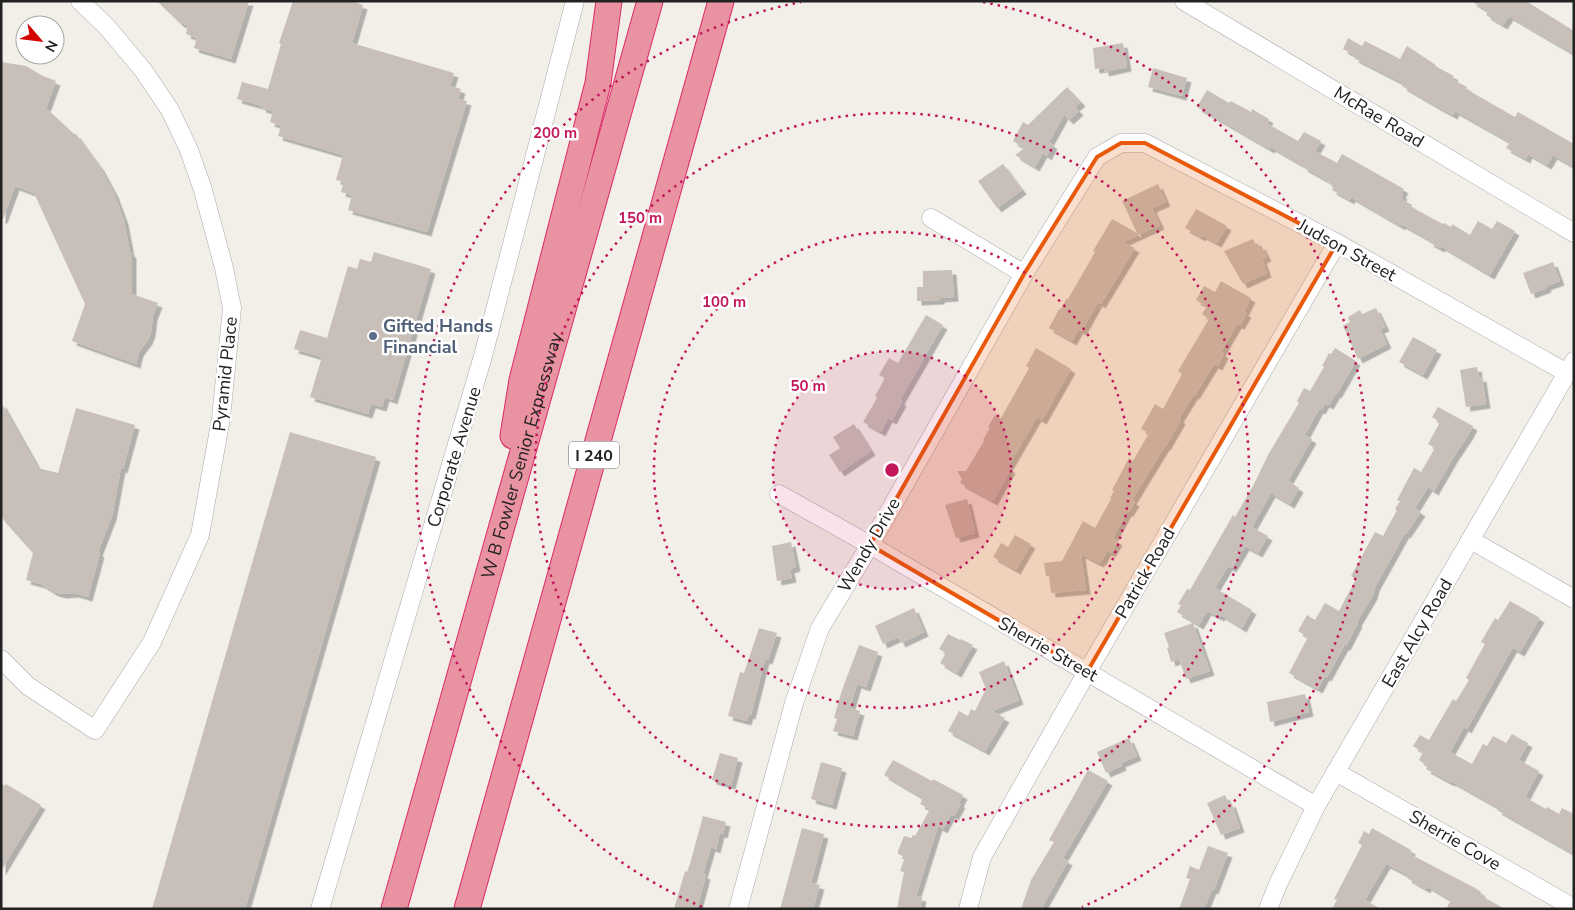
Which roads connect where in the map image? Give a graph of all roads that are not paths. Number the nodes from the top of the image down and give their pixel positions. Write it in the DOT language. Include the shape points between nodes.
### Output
graph roads {
  1 [pos="80,1"];
  2 [pos="575,1"];
  3 [pos="609,1"];
  4 [pos="650,1"];
  5 [pos="721,1"];
  6 [pos="1184,1"];
  7 [pos="1121,143"];
  8 [pos="931,218"];
  9 [pos="1574,232"];
  10 [pos="1337,243"];
  11 [pos="1024,274"];
  12 [pos="1570,367"];
  13 [pos="778,494"];
  14 [pos="1471,540"];
  15 [pos="870,544"];
  16 [pos="490,566"];
  17 [pos="1574,599"];
  18 [pos="1,658"];
  19 [pos="1086,672"];
  20 [pos="1336,772"];
  21 [pos="1316,806"];
  22 [pos="1574,908"];
  23 [pos="320,909"];
  24 [pos="394,909"];
  25 [pos="467,909"];
  26 [pos="738,909"];
  27 [pos="968,909"];
  28 [pos="1268,909"];
  1 -- 18 [label="street, Pyramid Place" via="143,70 170,110 203,190 232,308 221,418 200,535 152,642 95,730 28,686"];
  2 -- 23 [label="street, Corporate Avenue" via="484,356"];
  3 -- 16 [label="highway" via="598,83 522,380"];
  4 -- 16 [label="highway, W B Fowler Senior Expressway"];
  5 -- 25 [label="highway, I 240"];
  6 -- 9 [label="street, McRae Road"];
  7 -- 10 [label="street, Judson Street" via="1145,143"];
  7 -- 11 [label="street, Wendy Drive" via="1097,157"];
  8 -- 11 [label="street"];
  10 -- 12 [label="street, Judson Street"];
  10 -- 19 [label="street, Patrick Road"];
  11 -- 15 [label="street, Wendy Drive"];
  12 -- 14 [label="street, East Alcy Road"];
  13 -- 15 [label="street, Sherrie Street"];
  14 -- 17 [label="street"];
  14 -- 20 [label="street, East Alcy Road"];
  15 -- 19 [label="street, Sherrie Street"];
  15 -- 26 [label="street, Wendy Drive" via="820,628 794,703"];
  16 -- 24 [label="highway, W B Fowler Senior Expressway"];
  19 -- 21 [label="street, Sherrie Street"];
  19 -- 27 [label="street, Patrick Road" via="982,857"];
  20 -- 21 [label="street, East Alcy Road"];
  20 -- 22 [label="street, Sherrie Cove"];
  21 -- 28 [label="street, East Alcy Road"];
}
